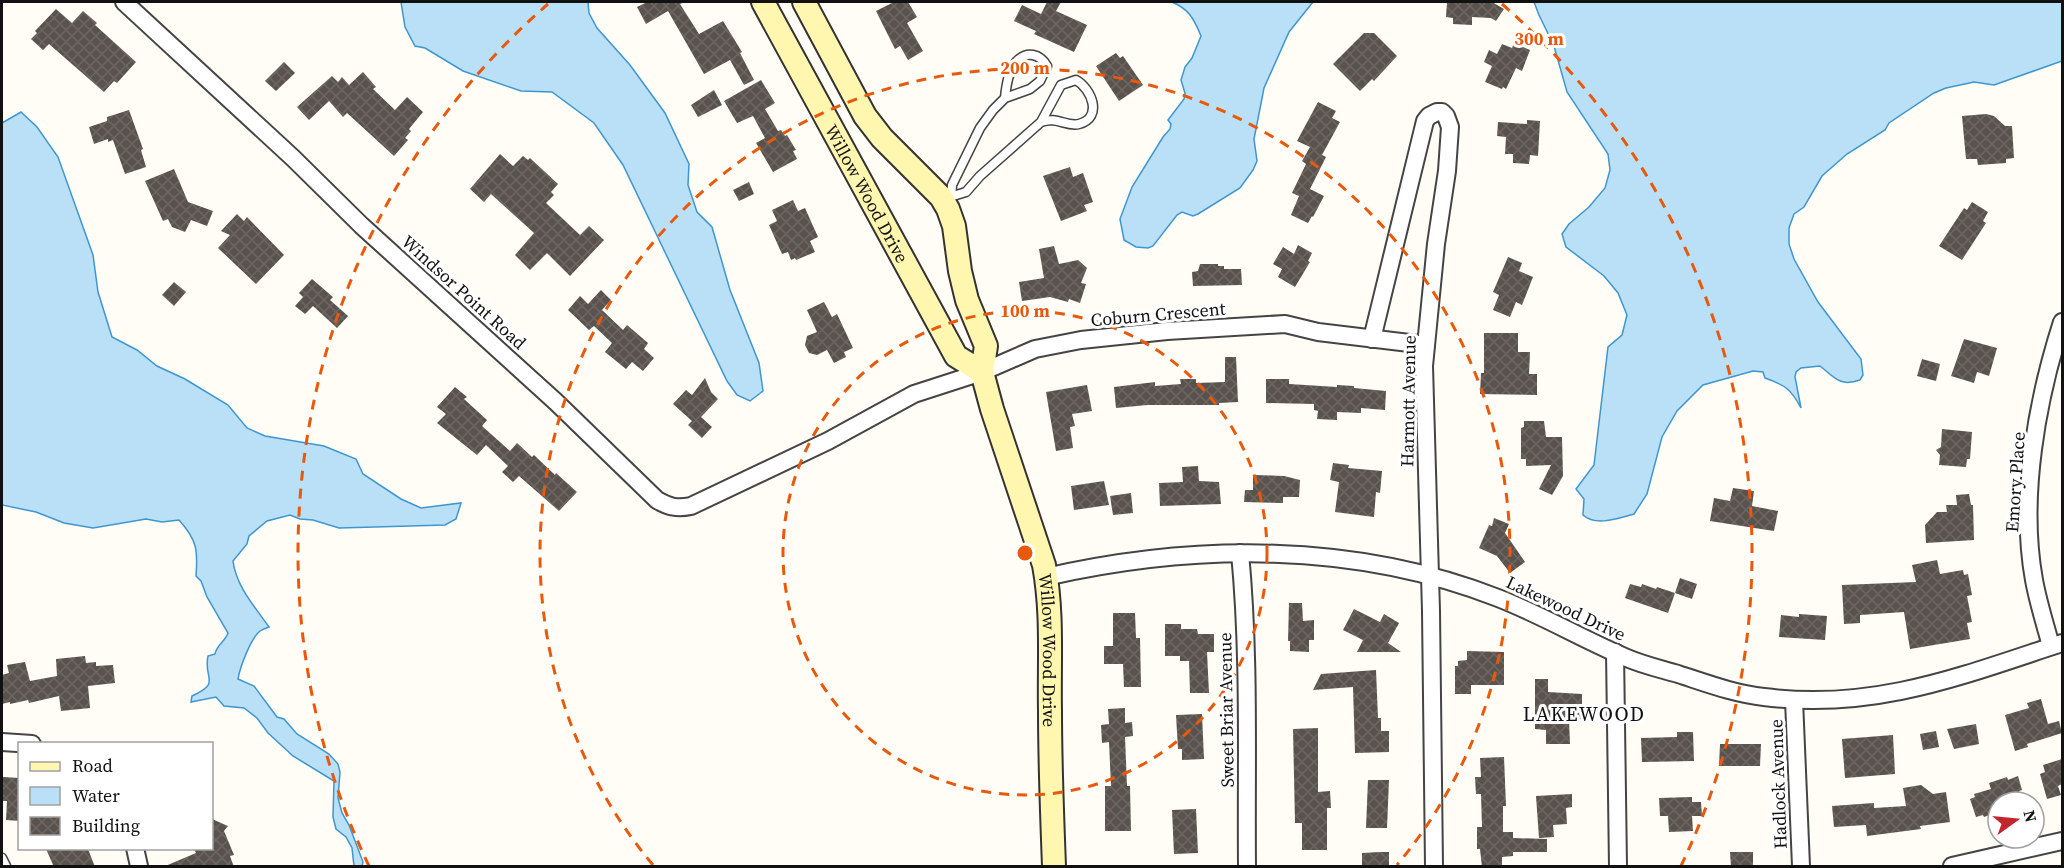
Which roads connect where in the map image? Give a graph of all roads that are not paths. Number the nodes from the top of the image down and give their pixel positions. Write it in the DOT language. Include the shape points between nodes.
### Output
graph roads {
  1 [pos="124,2"];
  2 [pos="763,2"];
  3 [pos="804,2"];
  4 [pos="1005,98"];
  5 [pos="1041,122"];
  6 [pos="950,203"];
  7 [pos="2062,321"];
  8 [pos="1372,339"];
  9 [pos="1426,345"];
  10 [pos="982,372"];
  11 [pos="807,451"];
  12 [pos="1240,554"];
  13 [pos="1430,575"];
  14 [pos="1047,577"];
  15 [pos="2057,645"];
  16 [pos="1615,652"];
  17 [pos="1794,700"];
  18 [pos="2,742"];
  19 [pos="18,743"];
  20 [pos="2062,841"];
  21 [pos="135,850"];
  22 [pos="2,858"];
  23 [pos="2008,861"];
  24 [pos="6,867"];
  25 [pos="140,867"];
  26 [pos="1054,867"];
  27 [pos="1247,867"];
  28 [pos="1434,867"];
  29 [pos="1618,867"];
  30 [pos="1801,867"];
  31 [pos="1952,867"];
  1 -- 11 [label="street, Windsor Point Road" via="657,500 669,507 691,506"];
  2 -- 10 [label="street, Willow Wood Drive" via="956,356"];
  3 -- 6 [label="street, Willow Wood Drive" via="865,116 882,138"];
  4 -- 4 [label="lane" via="1040,81 1047,66 1043,59 1027,54 1016,62 1006,84"];
  4 -- 6 [label="lane" via="980,128 952,185"];
  5 -- 5 [label="lane" via="1048,119 1080,124 1093,110 1089,91 1076,80 1061,86"];
  5 -- 6 [label="lane"];
  6 -- 10 [label="street, Willow Wood Drive" via="960,271 986,346"];
  7 -- 15 [label="street, Emory Place" via="2036,431 2030,499 2034,578 2040,609"];
  8 -- 9 [label="street, Coburn Crescent"];
  8 -- 9 [label="street, Harmott Avenue" via="1425,121 1442,112 1450,127 1447,171"];
  8 -- 10 [label="street, Coburn Crescent" via="1285,324 1167,331 1035,349"];
  9 -- 13 [label="street, Harmott Avenue"];
  10 -- 11 [label="street, Coburn Crescent" via="914,394"];
  10 -- 14 [label="street, Willow Wood Drive"];
  12 -- 13 [label="street, Lakewood Drive" via="1336,558"];
  12 -- 14 [label="street, Lakewood Drive" via="1145,558"];
  12 -- 27 [label="street, Sweet Briar Avenue" via="1245,630"];
  13 -- 16 [label="street, Lakewood Drive" via="1501,599"];
  13 -- 28 [label="street, Harmott Avenue"];
  14 -- 26 [label="street, Willow Wood Drive" via="1051,604"];
  15 -- 17 [label="street, Lakewood Drive" via="1908,690 1832,700"];
  16 -- 17 [label="street, Lakewood Drive" via="1740,693"];
  16 -- 29 [label="street"];
  17 -- 30 [label="street, Hadlock Avenue"];
  18 -- 19 [label="street"];
  20 -- 23 [label="street"];
  21 -- 25 [label="street"];
  22 -- 24 [label="lane"];
  23 -- 31 [label="street"];
}
